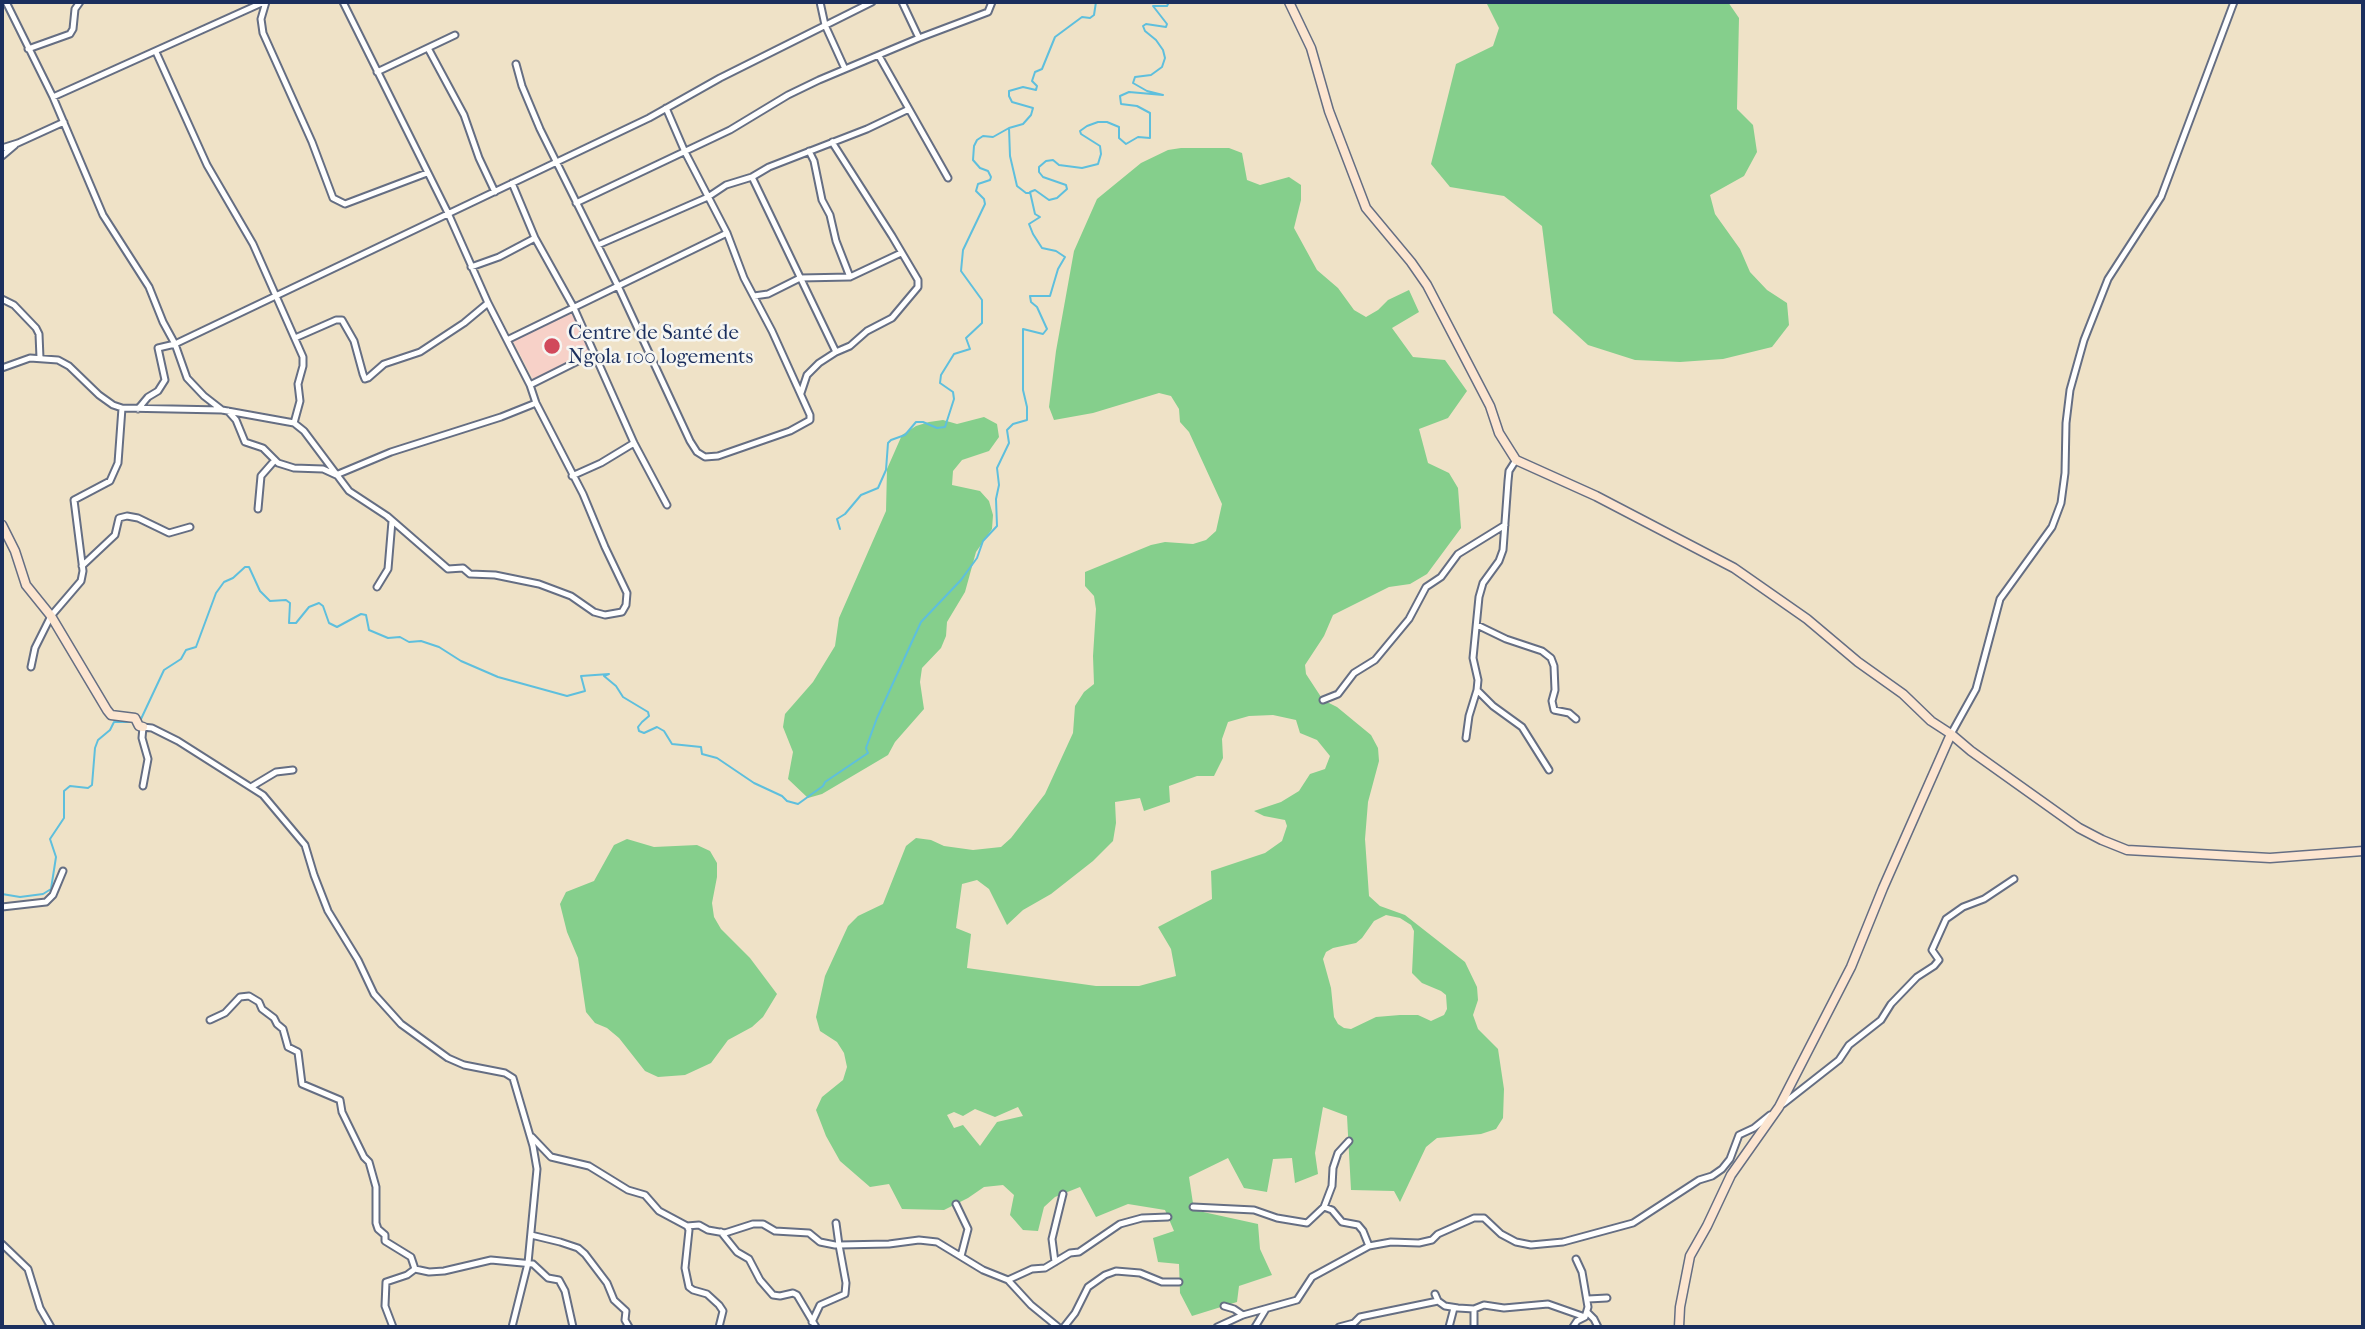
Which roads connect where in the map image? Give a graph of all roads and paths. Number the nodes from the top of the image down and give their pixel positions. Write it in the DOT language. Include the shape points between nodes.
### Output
graph roads {
  1 [pos="6,2"];
  2 [pos="80,2"];
  3 [pos="265,2"];
  4 [pos="343,2"];
  5 [pos="820,2"];
  6 [pos="872,2"];
  7 [pos="902,2"];
  8 [pos="992,2"];
  9 [pos="1290,2"];
  10 [pos="2234,2"];
  11 [pos="825,25"];
  12 [pos="456,35"];
  13 [pos="919,38"];
  14 [pos="28,49"];
  15 [pos="429,50"];
  16 [pos="156,52"];
  17 [pos="879,56"];
  18 [pos="516,64"];
  19 [pos="845,69"];
  20 [pos="377,72"];
  21 [pos="53,97"];
  22 [pos="666,108"];
  23 [pos="909,109"];
  24 [pos="64,122"];
  25 [pos="832,142"];
  26 [pos="18,143"];
  27 [pos="2,148"];
  28 [pos="810,151"];
  29 [pos="685,152"];
  30 [pos="2,156"];
  31 [pos="557,162"];
  32 [pos="427,173"];
  33 [pos="752,177"];
  34 [pos="948,178"];
  35 [pos="512,183"];
  36 [pos="495,192"];
  37 [pos="708,197"];
  38 [pos="576,203"];
  39 [pos="448,213"];
  40 [pos="727,233"];
  41 [pos="534,238"];
  42 [pos="598,245"];
  43 [pos="901,253"];
  44 [pos="471,267"];
  45 [pos="850,277"];
  46 [pos="800,278"];
  47 [pos="618,286"];
  48 [pos="275,295"];
  49 [pos="754,296"];
  50 [pos="2,299"];
  51 [pos="488,303"];
  52 [pos="574,308"];
  53 [pos="295,338"];
  54 [pos="507,340"];
  55 [pos="174,344"];
  56 [pos="836,352"];
  57 [pos="594,353"];
  58 [pos="40,358"];
  59 [pos="2,368"];
  60 [pos="530,385"];
  61 [pos="801,393"];
  62 [pos="536,404"];
  63 [pos="122,408"];
  64 [pos="138,409"];
  65 [pos="225,411"];
  66 [pos="294,423"];
  67 [pos="634,443"];
  68 [pos="275,460"];
  69 [pos="1516,460"];
  70 [pos="336,475"];
  71 [pos="572,476"];
  72 [pos="667,505"];
  73 [pos="258,509"];
  74 [pos="392,521"];
  75 [pos="2,525"];
  76 [pos="1505,525"];
  77 [pos="190,527"];
  78 [pos="82,566"];
  79 [pos="377,587"];
  80 [pos="51,616"];
  81 [pos="1477,625"];
  82 [pos="31,667"];
  83 [pos="1477,691"];
  84 [pos="1323,700"];
  85 [pos="1576,719"];
  86 [pos="139,724"];
  87 [pos="1951,734"];
  88 [pos="1466,738"];
  89 [pos="293,770"];
  90 [pos="1549,770"];
  91 [pos="143,786"];
  92 [pos="251,787"];
  93 [pos="2363,851"];
  94 [pos="63,871"];
  95 [pos="2014,879"];
  96 [pos="2,906"];
  97 [pos="210,1020"];
  98 [pos="1779,1107"];
  99 [pos="530,1135"];
  100 [pos="1349,1141"];
  101 [pos="1063,1194"];
  102 [pos="956,1204"];
  103 [pos="1193,1207"];
  104 [pos="1324,1207"];
  105 [pos="1168,1217"];
  106 [pos="836,1223"];
  107 [pos="687,1226"];
  108 [pos="721,1232"];
  109 [pos="531,1235"];
  110 [pos="2,1244"];
  111 [pos="839,1245"];
  112 [pos="1369,1246"];
  113 [pos="961,1256"];
  114 [pos="1576,1259"];
  115 [pos="1055,1262"];
  116 [pos="528,1264"];
  117 [pos="415,1269"];
  118 [pos="1007,1280"];
  119 [pos="1179,1282"];
  120 [pos="1607,1298"];
  121 [pos="1588,1299"];
  122 [pos="1224,1306"];
  123 [pos="1268,1307"];
  124 [pos="1454,1308"];
  125 [pos="1474,1310"];
  126 [pos="1586,1314"];
  127 [pos="1243,1315"];
  128 [pos="813,1325"];
  129 [pos="51,1327"];
  130 [pos="393,1327"];
  131 [pos="512,1327"];
  132 [pos="573,1327"];
  133 [pos="629,1327"];
  134 [pos="719,1327"];
  135 [pos="1058,1327"];
  136 [pos="1064,1327"];
  137 [pos="1217,1327"];
  138 [pos="1255,1327"];
  139 [pos="1339,1327"];
  140 [pos="1449,1327"];
  141 [pos="1474,1327"];
  142 [pos="1573,1327"];
  143 [pos="1598,1327"];
  144 [pos="1679,1327"];
  1 -- 14 [label="street"];
  2 -- 14 [label="street" via="69,34"];
  3 -- 16 [label="street"];
  3 -- 32 [label="street" via="263,33 333,198 345,204"];
  4 -- 20 [label="street"];
  5 -- 11 [label="street"];
  6 -- 11 [label="street"];
  7 -- 13 [label="street"];
  8 -- 13 [label="street" via="988,12"];
  9 -- 69 [label="street" via="1311,48 1366,208 1427,285"];
  10 -- 87 [label="street" via="2161,197 2108,279 2084,340 2070,390 2065,473 2052,527 2000,599 1976,690"];
  11 -- 19 [label="street"];
  11 -- 22 [label="street"];
  12 -- 15 [label="street"];
  13 -- 17 [label="street"];
  14 -- 21 [label="street"];
  15 -- 20 [label="street"];
  15 -- 36 [label="street" via="464,115"];
  16 -- 21 [label="street"];
  16 -- 48 [label="street"];
  17 -- 19 [label="street"];
  17 -- 23 [label="street"];
  18 -- 31 [label="street"];
  19 -- 29 [label="street" via="789,94"];
  20 -- 32 [label="street"];
  21 -- 24 [label="street"];
  22 -- 29 [label="street"];
  22 -- 31 [label="street"];
  23 -- 25 [label="street"];
  23 -- 34 [label="street"];
  24 -- 26 [label="street"];
  24 -- 55 [label="street" via="103,215 149,287"];
  25 -- 28 [label="street"];
  25 -- 43 [label="street"];
  26 -- 27 [label="street"];
  26 -- 30 [label="street"];
  28 -- 33 [label="street"];
  28 -- 45 [label="street"];
  29 -- 37 [label="street"];
  29 -- 38 [label="street"];
  31 -- 35 [label="street"];
  31 -- 38 [label="street"];
  32 -- 39 [label="street"];
  33 -- 37 [label="street"];
  33 -- 46 [label="street"];
  35 -- 36 [label="street"];
  35 -- 41 [label="street"];
  36 -- 39 [label="street"];
  37 -- 40 [label="street"];
  37 -- 42 [label="street"];
  38 -- 42 [label="street"];
  39 -- 44 [label="street"];
  39 -- 48 [label="street"];
  40 -- 47 [label="street"];
  40 -- 49 [label="street"];
  41 -- 44 [label="street"];
  41 -- 52 [label="street"];
  42 -- 47 [label="street"];
  43 -- 45 [label="street"];
  43 -- 56 [label="street" via="918,287 892,318"];
  44 -- 51 [label="street"];
  45 -- 46 [label="street"];
  46 -- 49 [label="street"];
  46 -- 56 [label="street"];
  47 -- 52 [label="street"];
  47 -- 61 [label="street" via="697,452 705,457 810,420"];
  48 -- 53 [label="street"];
  48 -- 55 [label="street"];
  49 -- 61 [label="street"];
  50 -- 58 [label="street" via="36,328"];
  51 -- 53 [label="street" via="420,352 384,364 365,379 354,341 342,320"];
  51 -- 54 [label="street"];
  52 -- 54 [label="street"];
  52 -- 57 [label="street"];
  53 -- 66 [label="street" via="303,366"];
  54 -- 60 [label="street"];
  55 -- 64 [label="street" via="158,348 165,380"];
  55 -- 65 [label="street" via="187,378"];
  56 -- 61 [label="street" via="807,375"];
  57 -- 60 [label="street"];
  57 -- 67 [label="street"];
  58 -- 59 [label="street"];
  58 -- 63 [label="street" via="69,366 99,395"];
  60 -- 62 [label="street"];
  62 -- 70 [label="street"];
  62 -- 71 [label="street"];
  63 -- 64 [label="street"];
  63 -- 78 [label="street" via="118,463 110,481 74,500"];
  64 -- 65 [label="street"];
  65 -- 66 [label="street"];
  65 -- 68 [label="street" via="236,419 245,442 263,447"];
  66 -- 70 [label="street"];
  67 -- 71 [label="street"];
  67 -- 72 [label="street"];
  68 -- 70 [label="street"];
  68 -- 73 [label="street" via="261,476"];
  69 -- 76 [label="street" via="1509,471"];
  69 -- 87 [label="street" via="1734,568 1807,619"];
  70 -- 74 [label="street" via="356,498"];
  71 -- 74 [label="street" via="627,593 622,612 594,612 571,596 539,584 449,569"];
  74 -- 79 [label="street" via="388,569"];
  75 -- 80 [label="street" via="26,584"];
  76 -- 81 [label="street" via="1503,550 1479,597"];
  76 -- 84 [label="street" via="1458,554 1441,577 1426,587 1409,619 1375,660 1354,673 1343,690"];
  77 -- 78 [label="street" via="169,533 138,518 119,518 115,534"];
  78 -- 80 [label="street" via="81,581"];
  80 -- 82 [label="street"];
  80 -- 86 [label="street" via="111,715"];
  81 -- 83 [label="street" via="1473,658"];
  81 -- 85 [label="street" via="1551,658 1554,710"];
  83 -- 88 [label="street"];
  83 -- 90 [label="street" via="1522,727"];
  86 -- 91 [label="street" via="148,759"];
  86 -- 92 [label="street" via="168,735"];
  87 -- 93 [label="street" via="2079,828 2127,850 2270,858"];
  87 -- 98 [label="street" via="1851,967"];
  89 -- 92 [label="street" via="276,772"];
  92 -- 99 [label="street" via="306,845 328,911 374,994 401,1024 448,1058 511,1075"];
  94 -- 96 [label="street" via="46,902"];
  95 -- 98 [label="street" via="1946,919 1931,950 1939,960 1934,966 1917,977 1839,1060"];
  97 -- 117 [label="street" via="225,1013 240,997 249,996 274,1018 288,1046 298,1052 302,1084 340,1100 369,1162 376,1187 378,1229 385,1241 411,1257"];
  98 -- 112 [label="street" via="1738,1135 1722,1169 1625,1226 1531,1245 1501,1234 1480,1217 1432,1240"];
  98 -- 144 [label="street" via="1731,1175 1690,1256"];
  99 -- 107 [label="street" via="551,1157 589,1166 645,1195 659,1211"];
  99 -- 109 [label="street" via="537,1169"];
  100 -- 104 [label="street" via="1338,1153"];
  101 -- 115 [label="street" via="1052,1239"];
  102 -- 113 [label="street" via="968,1229"];
  103 -- 104 [label="street" via="1254,1210 1307,1223"];
  104 -- 112 [label="street" via="1342,1222 1358,1225"];
  105 -- 115 [label="street" via="1120,1224 1090,1246"];
  106 -- 111 [label="street"];
  107 -- 108 [label="street"];
  107 -- 134 [label="street" via="689,1287 719,1305 723,1311"];
  108 -- 111 [label="street" via="763,1224 775,1231 809,1233 825,1244"];
  108 -- 128 [label="street" via="749,1259 772,1295 797,1295"];
  109 -- 116 [label="street"];
  109 -- 133 [label="street" via="559,1241 585,1254 626,1311"];
  110 -- 129 [label="street" via="28,1269"];
  111 -- 113 [label="street" via="919,1240 937,1242"];
  111 -- 128 [label="street" via="845,1294 820,1305"];
  112 -- 123 [label="street" via="1312,1277 1297,1300"];
  113 -- 118 [label="street"];
  114 -- 121 [label="street"];
  115 -- 118 [label="street"];
  116 -- 117 [label="street" via="491,1260 444,1271"];
  116 -- 131 [label="street"];
  116 -- 132 [label="street" via="559,1280"];
  117 -- 130 [label="street" via="386,1282 385,1306"];
  118 -- 135 [label="street"];
  119 -- 136 [label="street" via="1162,1282 1140,1273 1105,1275 1088,1287"];
  120 -- 121 [label="street"];
  121 -- 126 [label="street"];
  122 -- 127 [label="street"];
  123 -- 127 [label="street"];
  123 -- 138 [label="street"];
  124 -- 125 [label="street"];
  124 -- 139 [label="street" via="1437,1298 1360,1317"];
  124 -- 140 [label="street"];
  125 -- 126 [label="street" via="1484,1305 1548,1304"];
  125 -- 141 [label="street"];
  126 -- 142 [label="street"];
  126 -- 143 [label="street"];
  127 -- 137 [label="street"];
}
